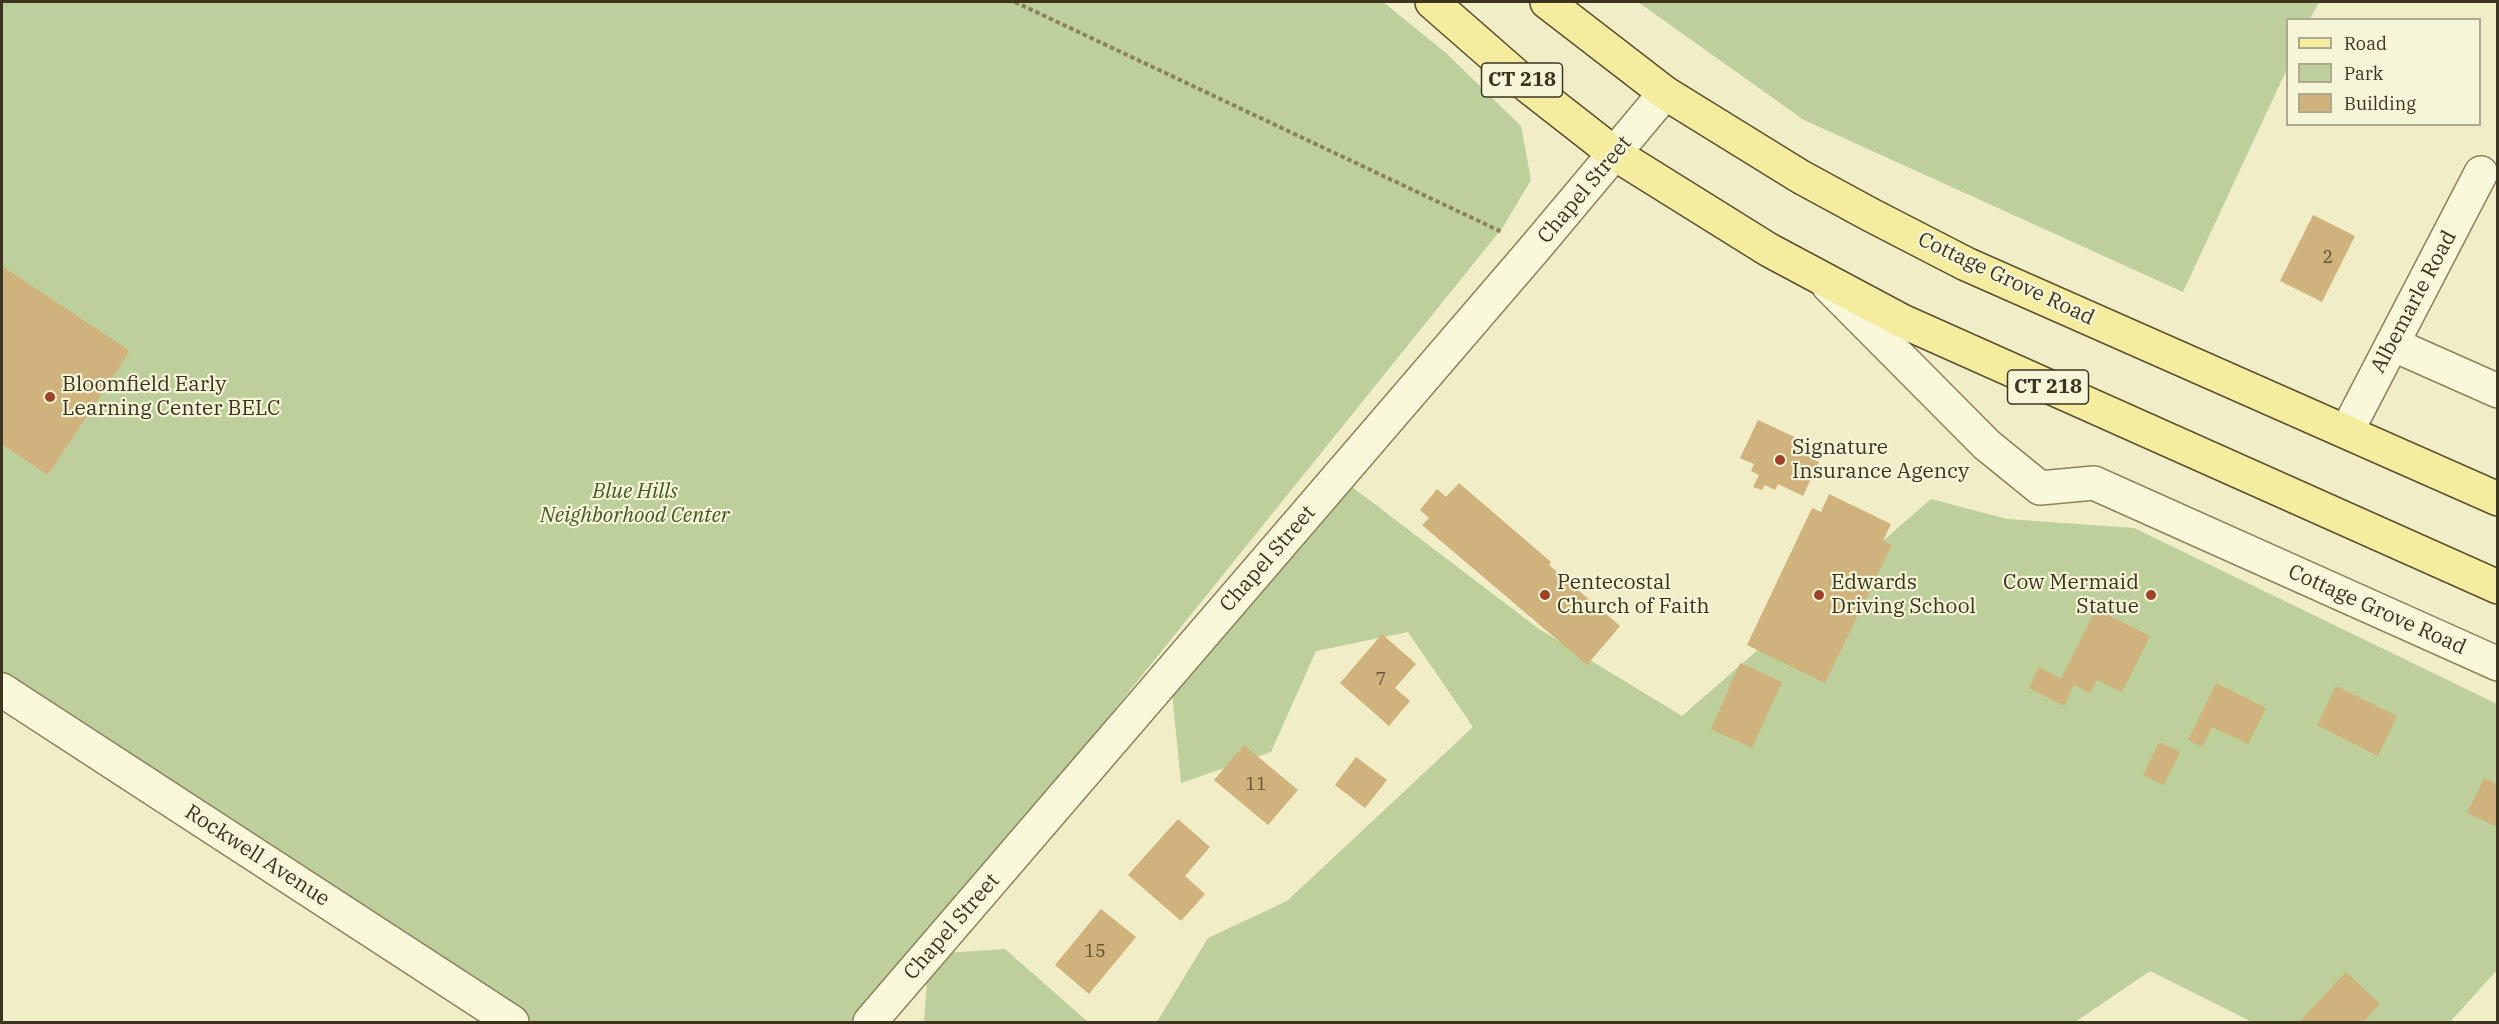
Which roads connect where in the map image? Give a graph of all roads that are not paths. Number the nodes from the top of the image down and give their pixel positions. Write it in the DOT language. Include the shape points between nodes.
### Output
graph roads {
  1 [pos="1432,2"];
  2 [pos="1547,2"];
  3 [pos="1665,93"];
  4 [pos="1615,154"];
  5 [pos="2481,173"];
  6 [pos="1818,275"];
  7 [pos="2392,344"];
  8 [pos="2498,391"];
  9 [pos="2346,431"];
  10 [pos="2498,499"];
  11 [pos="2498,587"];
  12 [pos="2498,664"];
  13 [pos="2,690"];
  14 [pos="512,1023"];
  15 [pos="870,1023"];
  1 -- 4 [label="main road, Cottage Grove Road / CT 218" via="1528,86"];
  2 -- 3 [label="main road, Cottage Grove Road"];
  3 -- 4 [label="street, Chapel Street"];
  3 -- 9 [label="main road, Cottage Grove Road" via="1801,177 1966,264"];
  4 -- 6 [label="main road, Cottage Grove Road / CT 218" via="1769,250"];
  4 -- 15 [label="street, Chapel Street"];
  5 -- 7 [label="street, Albemarle Road"];
  6 -- 11 [label="main road, Cottage Grove Road / CT 218" via="1902,321"];
  6 -- 12 [label="street, Cottage Grove Road" via="1987,446 2040,488 2094,483"];
  7 -- 8 [label="street"];
  7 -- 9 [label="street, Albemarle Road"];
  9 -- 10 [label="main road, Cottage Grove Road"];
  13 -- 14 [label="street, Rockwell Avenue"];
}
